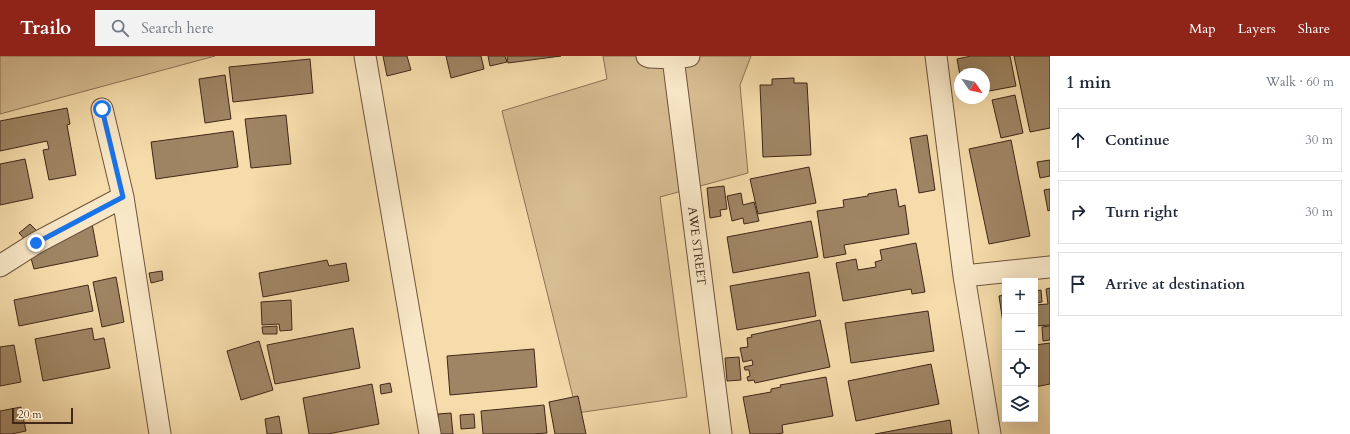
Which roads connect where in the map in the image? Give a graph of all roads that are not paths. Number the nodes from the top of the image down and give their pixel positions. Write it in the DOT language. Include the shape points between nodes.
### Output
graph roads {
  1 [pos="365,56"];
  2 [pos="647,56"];
  3 [pos="936,56"];
  4 [pos="681,57"];
  5 [pos="102,109"];
  6 [pos="123,197"];
  7 [pos="0,266"];
  8 [pos="1050,266"];
  9 [pos="964,276"];
  10 [pos="160,434"];
  11 [pos="430,434"];
  12 [pos="721,434"];
  13 [pos="990,434"];
  1 -- 11 [label="street"];
  2 -- 4 [label="street"];
  3 -- 9 [label="street"];
  4 -- 12 [label="street, AWE STREET"];
  5 -- 6 [label="street"];
  6 -- 7 [label="street" via="36,243"];
  6 -- 10 [label="street"];
  8 -- 9 [label="street"];
  9 -- 13 [label="street"];
}
